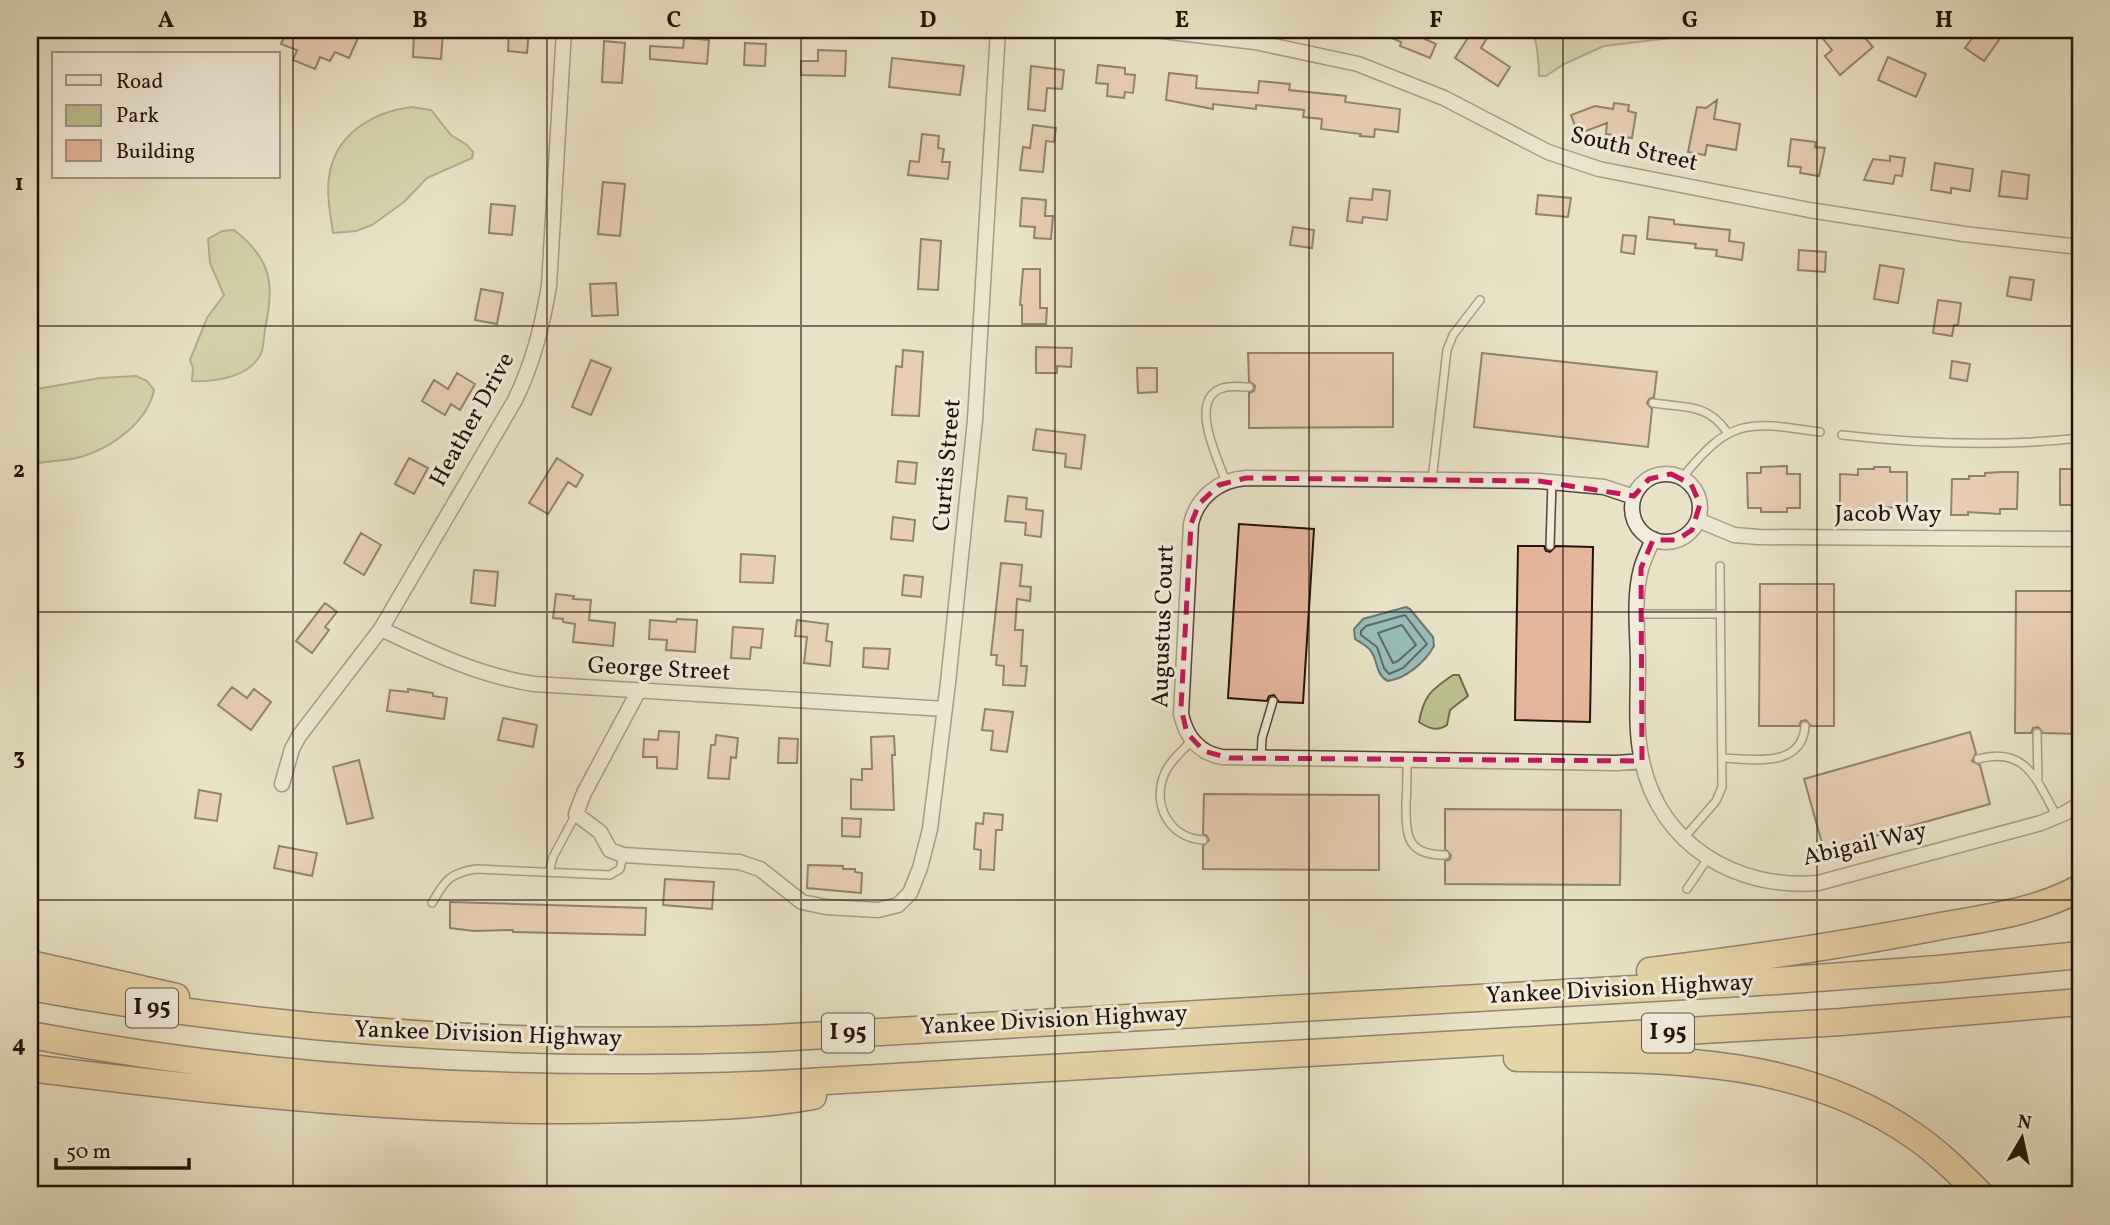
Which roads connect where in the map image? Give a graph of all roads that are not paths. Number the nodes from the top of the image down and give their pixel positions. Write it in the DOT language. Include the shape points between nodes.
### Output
graph roads {
  1 [pos="564,30"];
  2 [pos="998,30"];
  3 [pos="1154,30"];
  4 [pos="1168,30"];
  5 [pos="2080,247"];
  6 [pos="1480,300"];
  7 [pos="1248,387"];
  8 [pos="1653,403"];
  9 [pos="1727,432"];
  10 [pos="1820,432"];
  11 [pos="1842,435"];
  12 [pos="2080,438"];
  13 [pos="1682,478"];
  14 [pos="1432,480"];
  15 [pos="1552,481"];
  16 [pos="1226,482"];
  17 [pos="1634,497"];
  18 [pos="1698,520"];
  19 [pos="1653,539"];
  20 [pos="2080,539"];
  21 [pos="1550,546"];
  22 [pos="1720,566"];
  23 [pos="1638,614"];
  24 [pos="1720,614"];
  25 [pos="381,629"];
  26 [pos="638,692"];
  27 [pos="1272,701"];
  28 [pos="945,709"];
  29 [pos="1804,726"];
  30 [pos="2037,733"];
  31 [pos="1192,740"];
  32 [pos="1261,758"];
  33 [pos="1721,758"];
  34 [pos="1978,759"];
  35 [pos="1407,760"];
  36 [pos="1642,761"];
  37 [pos="2038,781"];
  38 [pos="282,784"];
  39 [pos="2080,804"];
  40 [pos="576,814"];
  41 [pos="2057,817"];
  42 [pos="1684,838"];
  43 [pos="1203,840"];
  44 [pos="623,855"];
  45 [pos="1445,855"];
  46 [pos="1708,858"];
  47 [pos="549,872"];
  48 [pos="2080,888"];
  49 [pos="1687,889"];
  50 [pos="432,903"];
  51 [pos="2080,955"];
  52 [pos="30,964"];
  53 [pos="30,988"];
  54 [pos="1420,1001"];
  55 [pos="2080,1002"];
  56 [pos="275,1024"];
  57 [pos="30,1035"];
  58 [pos="1256,1058"];
  59 [pos="30,1068"];
  60 [pos="915,1077"];
  61 [pos="1981,1195"];
  1 -- 25 [label="street, Heather Drive" via="549,286 533,361 515,400"];
  2 -- 28 [label="street, Curtis Street" via="975,421"];
  3 -- 4 [label="street, South Street"];
  4 -- 5 [label="street, South Street" via="1255,42 1358,64 1444,98 1548,152 1599,169 1809,210"];
  6 -- 14 [label="lane" via="1447,349"];
  7 -- 16 [label="lane" via="1219,389 1206,405 1205,417"];
  8 -- 9 [label="lane" via="1705,411"];
  9 -- 10 [label="lane" via="1757,425"];
  9 -- 13 [label="lane"];
  11 -- 12 [label="lane" via="1964,444"];
  13 -- 17 [label="street" via="1654,477 1640,486"];
  13 -- 18 [label="street" via="1699,499"];
  14 -- 15 [label="street"];
  14 -- 16 [label="street" via="1246,478"];
  15 -- 17 [label="street" via="1604,487"];
  15 -- 21 [label="lane"];
  16 -- 31 [label="street, Augustus Court" via="1203,499 1191,524 1181,714"];
  17 -- 19 [label="street" via="1635,522"];
  18 -- 19 [label="street" via="1682,538"];
  18 -- 20 [label="street, Jacob Way" via="1734,535 1759,537"];
  19 -- 23 [label="street, Abigail Way" via="1640,575"];
  22 -- 24 [label="lane"];
  23 -- 24 [label="lane"];
  23 -- 36 [label="street, Abigail Way"];
  24 -- 33 [label="lane"];
  25 -- 26 [label="street, George Street" via="502,678"];
  25 -- 38 [label="street, Heather Drive" via="299,736"];
  26 -- 28 [label="street, George Street"];
  26 -- 40 [label="street"];
  27 -- 32 [label="lane"];
  28 -- 44 [label="street, Curtis Street" via="926,846 906,899 893,907 818,906 793,897 760,869 740,862"];
  29 -- 33 [label="lane" via="1800,744 1783,758"];
  30 -- 37 [label="lane"];
  31 -- 32 [label="street, Augustus Court" via="1216,756"];
  31 -- 43 [label="lane" via="1165,772 1161,803 1175,830"];
  32 -- 35 [label="street, Augustus Court"];
  33 -- 42 [label="lane" via="1718,798"];
  34 -- 37 [label="lane" via="2010,757 2025,764"];
  35 -- 36 [label="street, Augustus Court"];
  35 -- 45 [label="lane" via="1408,836 1420,851"];
  36 -- 42 [label="street, Abigail Way" via="1656,801"];
  37 -- 41 [label="lane"];
  39 -- 41 [label="street, Abigail Way"];
  40 -- 44 [label="street" via="600,832 610,850"];
  40 -- 47 [label="lane"];
  41 -- 46 [label="street, Abigail Way" via="1818,883 1761,881"];
  42 -- 46 [label="street, Abigail Way"];
  44 -- 47 [label="lane" via="620,869 610,875"];
  46 -- 49 [label="lane"];
  47 -- 50 [label="lane" via="463,871 446,881"];
  48 -- 54 [label="highway" via="2015,911 1881,938"];
  51 -- 54 [label="highway, Yankee Division Highway / I 95" via="1776,981"];
  52 -- 56 [label="highway"];
  53 -- 56 [label="highway, Yankee Division Highway / I 95"];
  54 -- 56 [label="highway, Yankee Division Highway / I 95" via="658,1041 451,1037"];
  55 -- 58 [label="highway, Yankee Division Highway / I 95" via="1854,1021"];
  57 -- 60 [label="highway, Yankee Division Highway / I 95" via="256,1068 450,1084 643,1088"];
  58 -- 60 [label="highway, Yankee Division Highway / I 95"];
  58 -- 61 [label="highway" via="1646,1058 1763,1073 1834,1094 1886,1118 1928,1146"];
  59 -- 60 [label="highway" via="320,1101 533,1111 775,1103"];
}
